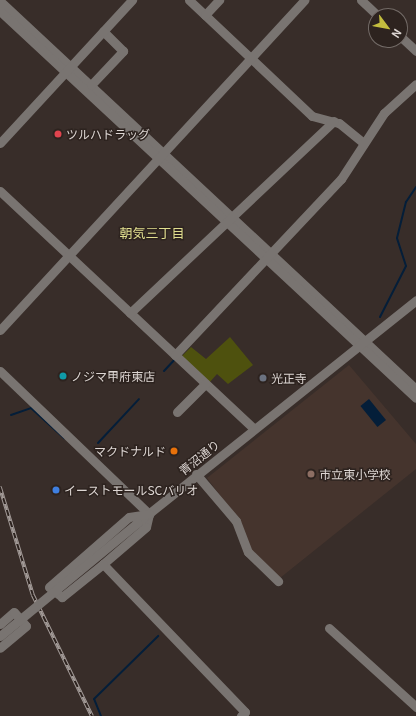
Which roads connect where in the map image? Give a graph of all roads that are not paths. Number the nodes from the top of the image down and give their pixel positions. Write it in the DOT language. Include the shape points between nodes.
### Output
graph roads {
  1 [pos="0,0"];
  2 [pos="132,0"];
  3 [pos="189,0"];
  4 [pos="219,0"];
  5 [pos="305,0"];
  6 [pos="360,0"];
  7 [pos="369,8"];
  8 [pos="0,11"];
  9 [pos="205,15"];
  10 [pos="103,31"];
  11 [pos="408,44"];
  12 [pos="416,51"];
  13 [pos="251,58"];
  14 [pos="68,69"];
  15 [pos="416,84"];
  16 [pos="91,85"];
  17 [pos="334,121"];
  18 [pos="0,142"];
  19 [pos="364,143"];
  20 [pos="161,155"];
  21 [pos="0,191"];
  22 [pos="229,220"];
  23 [pos="68,256"];
  24 [pos="268,256"];
  25 [pos="416,300"];
  26 [pos="130,313"];
  27 [pos="0,330"];
  28 [pos="361,342"];
  29 [pos="175,356"];
  30 [pos="0,371"];
  31 [pos="205,384"];
  32 [pos="416,389"];
  33 [pos="416,398"];
  34 [pos="177,412"];
  35 [pos="253,428"];
  36 [pos="196,474"];
  37 [pos="149,514"];
  38 [pos="103,564"];
  39 [pos="278,581"];
  40 [pos="0,624"];
  41 [pos="330,628"];
  42 [pos="0,636"];
  43 [pos="0,648"];
  44 [pos="416,707"];
  45 [pos="416,712"];
  46 [pos="241,716"];
  47 [pos="413,716"];
  1 -- 14 [label="street"];
  2 -- 10 [label="street"];
  3 -- 9 [label="street"];
  4 -- 9 [label="street"];
  5 -- 13 [label="street"];
  6 -- 7 [label="street"];
  8 -- 14 [label="street"];
  9 -- 13 [label="street"];
  10 -- 14 [label="street"];
  10 -- 16 [label="street" via="123,51"];
  11 -- 12 [label="street"];
  13 -- 17 [label="street" via="312,116"];
  13 -- 20 [label="street"];
  14 -- 16 [label="street"];
  14 -- 18 [label="street"];
  14 -- 20 [label="street"];
  15 -- 19 [label="street" via="384,113"];
  16 -- 20 [label="street"];
  17 -- 19 [label="street"];
  17 -- 22 [label="street"];
  19 -- 24 [label="street" via="341,179"];
  20 -- 22 [label="street"];
  20 -- 23 [label="street"];
  21 -- 23 [label="street"];
  22 -- 24 [label="street"];
  22 -- 26 [label="street"];
  23 -- 26 [label="street"];
  23 -- 27 [label="street"];
  24 -- 28 [label="street"];
  24 -- 29 [label="street"];
  25 -- 28 [label="street, 青沼通り"];
  26 -- 29 [label="street"];
  28 -- 32 [label="street"];
  28 -- 33 [label="street"];
  28 -- 35 [label="street, 青沼通り"];
  29 -- 31 [label="street"];
  30 -- 37 [label="street"];
  31 -- 34 [label="street"];
  31 -- 35 [label="street"];
  35 -- 36 [label="street, 青沼通り"];
  36 -- 37 [label="street, 青沼通り"];
  36 -- 39 [label="street" via="236,520 248,552"];
  37 -- 38 [label="street" via="146,527"];
  37 -- 38 [label="street" via="129,517 49,587 62,597"];
  37 -- 42 [label="street, 青沼通り, bridge"];
  38 -- 46 [label="street" via="245,712"];
  40 -- 43 [label="street" via="14,612 26,626"];
  41 -- 44 [label="street"];
  45 -- 47 [label="street"];
}
